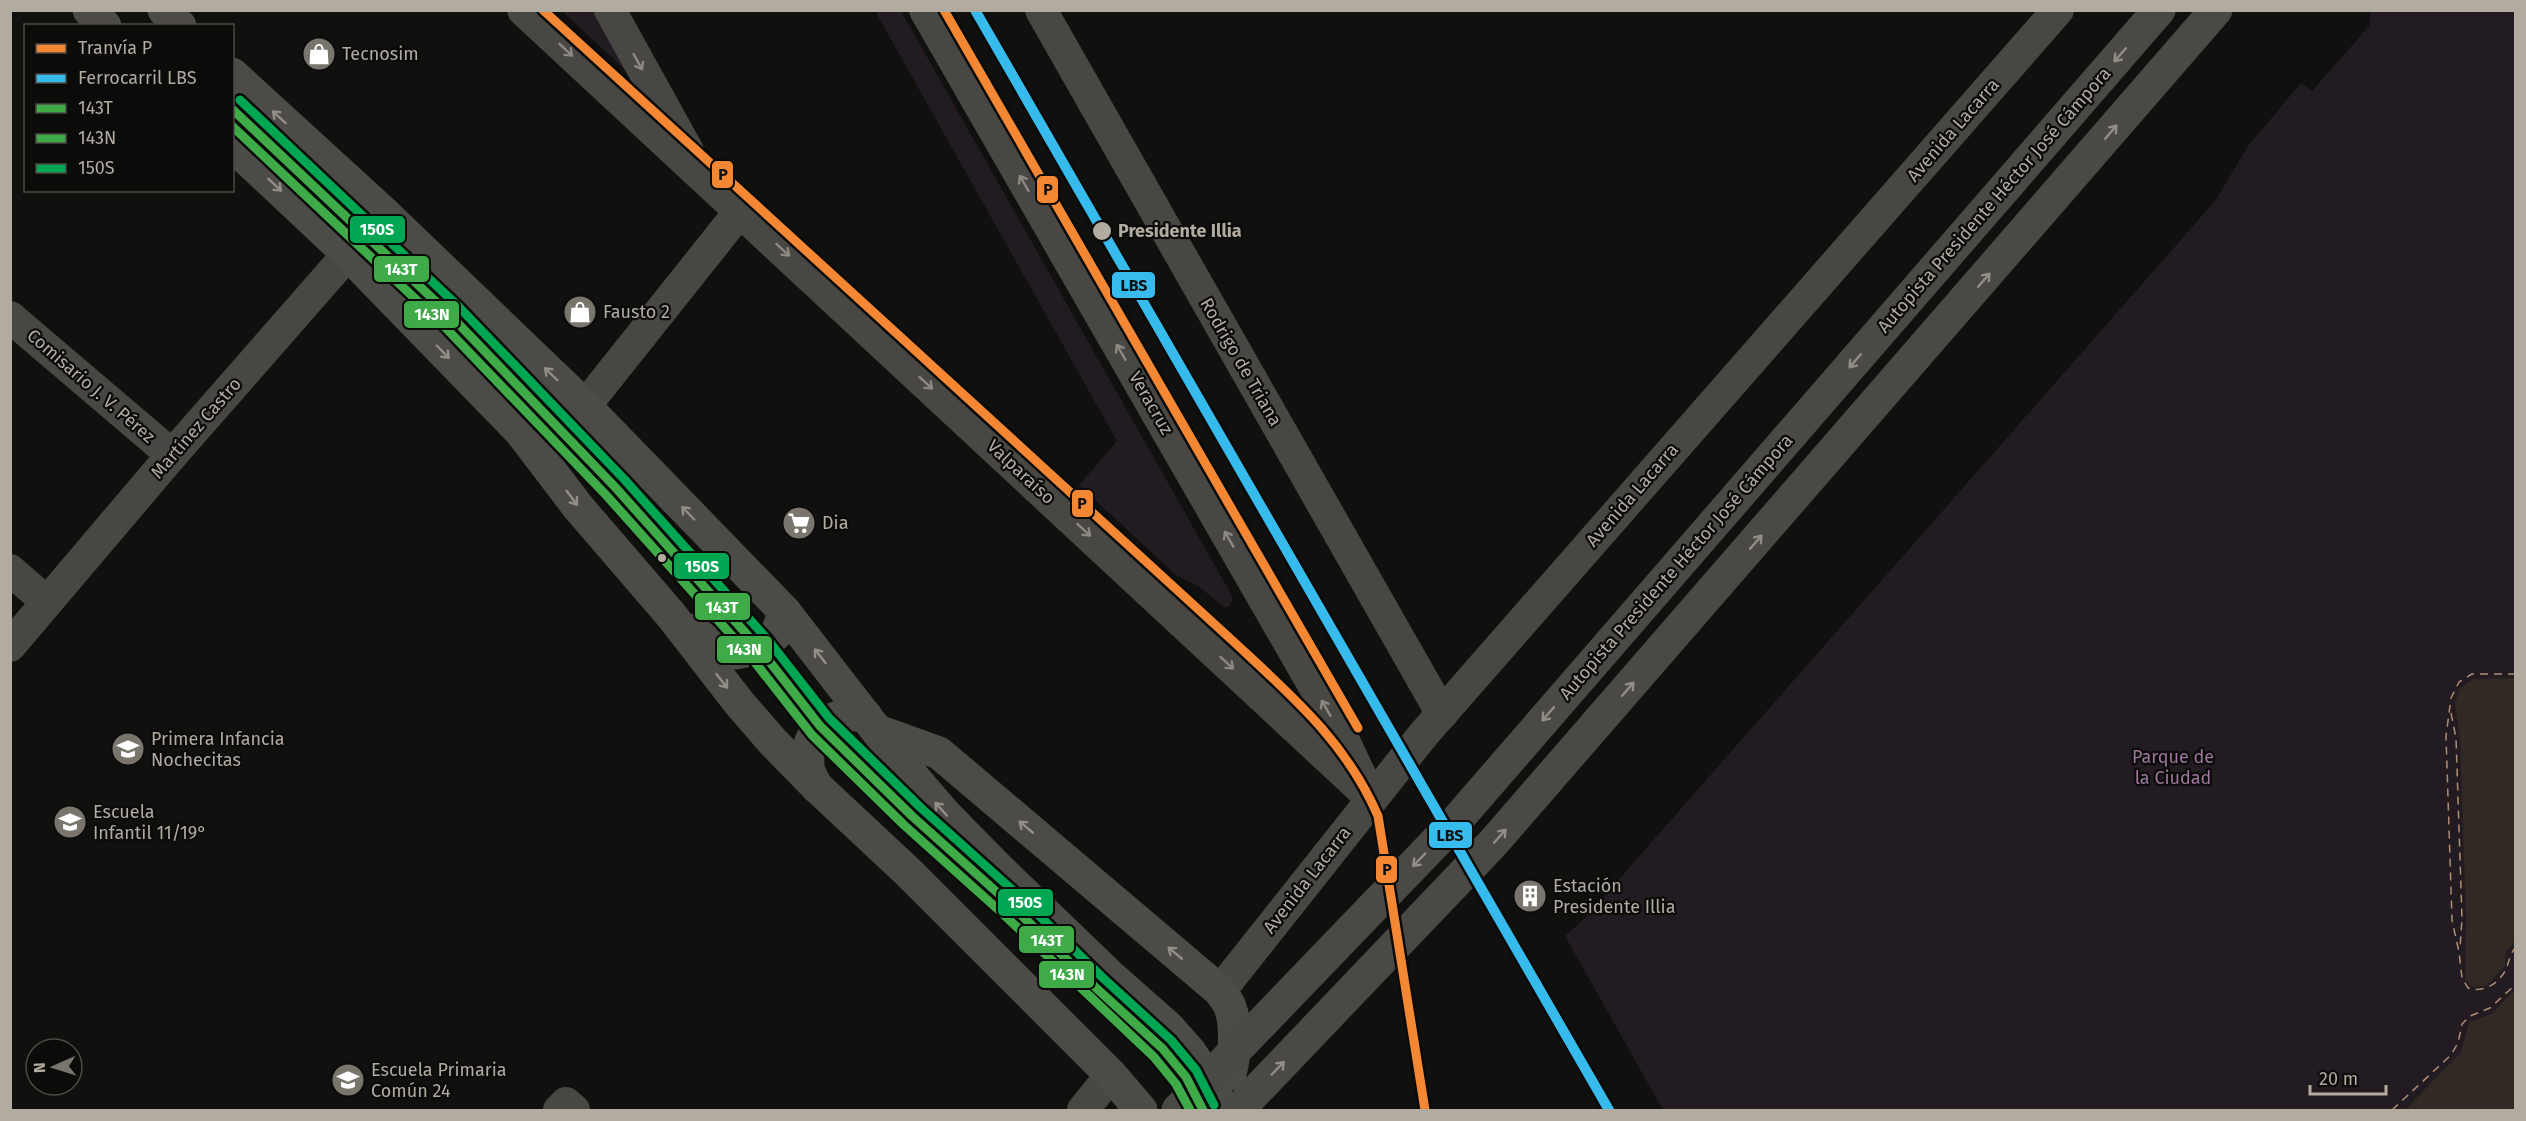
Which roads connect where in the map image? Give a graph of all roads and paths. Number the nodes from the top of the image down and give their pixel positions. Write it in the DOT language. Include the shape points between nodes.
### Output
graph roads {
  1 [pos="89,10"];
  2 [pos="164,10"];
  3 [pos="523,10"];
  4 [pos="610,10"];
  5 [pos="925,10"];
  6 [pos="1041,10"];
  7 [pos="2058,10"];
  8 [pos="2158,10"];
  9 [pos="2216,10"];
  10 [pos="103,24"];
  11 [pos="178,24"];
  12 [pos="234,76"];
  13 [pos="234,147"];
  14 [pos="697,171"];
  15 [pos="741,210"];
  16 [pos="384,213"];
  17 [pos="348,254"];
  18 [pos="10,317"];
  19 [pos="585,406"];
  20 [pos="172,455"];
  21 [pos="10,570"];
  22 [pos="47,602"];
  23 [pos="785,612"];
  24 [pos="671,615"];
  25 [pos="10,646"];
  26 [pos="1442,714"];
  27 [pos="872,723"];
  28 [pos="817,787"];
  29 [pos="1371,798"];
  30 [pos="1220,991"];
  31 [pos="1112,1075"];
  32 [pos="1227,1109"];
  33 [pos="1083,1110"];
  34 [pos="1141,1110"];
  35 [pos="1178,1110"];
  1 -- 10 [label="main road"];
  2 -- 11 [label="main road"];
  3 -- 14 [label="street, Valparaíso, one-way"];
  4 -- 14 [label="street, Valparaíso, one-way"];
  29 -- 5 [label="street, Veracruz, one-way" via="1338,728"];
  6 -- 26 [label="street, Rodrigo de Triana"];
  7 -- 26 [label="street, Avenida Lacarra"];
  8 -- 35 [label="highway, Autopista Presidente Héctor José Cámpora, one-way" via="1457,820"];
  32 -- 9 [label="highway, one-way" via="1493,843"];
  16 -- 12 [label="main road, one-way"];
  13 -- 17 [label="main road, one-way"];
  14 -- 15 [label="street, Valparaíso"];
  15 -- 19 [label="street"];
  15 -- 29 [label="street, Valparaíso, one-way"];
  16 -- 17 [label="street, Martínez Castro"];
  19 -- 16 [label="main road, one-way"];
  17 -- 20 [label="street, Martínez Castro"];
  17 -- 24 [label="main road, one-way" via="521,432 578,507"];
  18 -- 20 [label="street, Comisario J. V. Pérez"];
  23 -- 19 [label="main road, one-way"];
  20 -- 22 [label="street, Martínez Castro"];
  21 -- 22 [label="street"];
  22 -- 25 [label="street, Martínez Castro"];
  23 -- 24 [label="main road" via="776,634 759,648 735,653 718,650"];
  27 -- 23 [label="main road, one-way"];
  24 -- 28 [label="main road, one-way" via="740,704"];
  26 -- 29 [label="street, Avenida Lacarra"];
  27 -- 28 [label="main road" via="850,713 820,726 808,745 807,767"];
  30 -- 27 [label="main road, one-way" via="939,753"];
  32 -- 27 [label="main road, one-way" via="1190,1052 1168,1027 945,814"];
  28 -- 31 [label="main road"];
  29 -- 30 [label="street, Avenida Lacarra"];
  30 -- 32 [label="main road" via="1230,1006 1233,1024"];
  31 -- 33 [label="street"];
  31 -- 34 [label="main road"];
}
